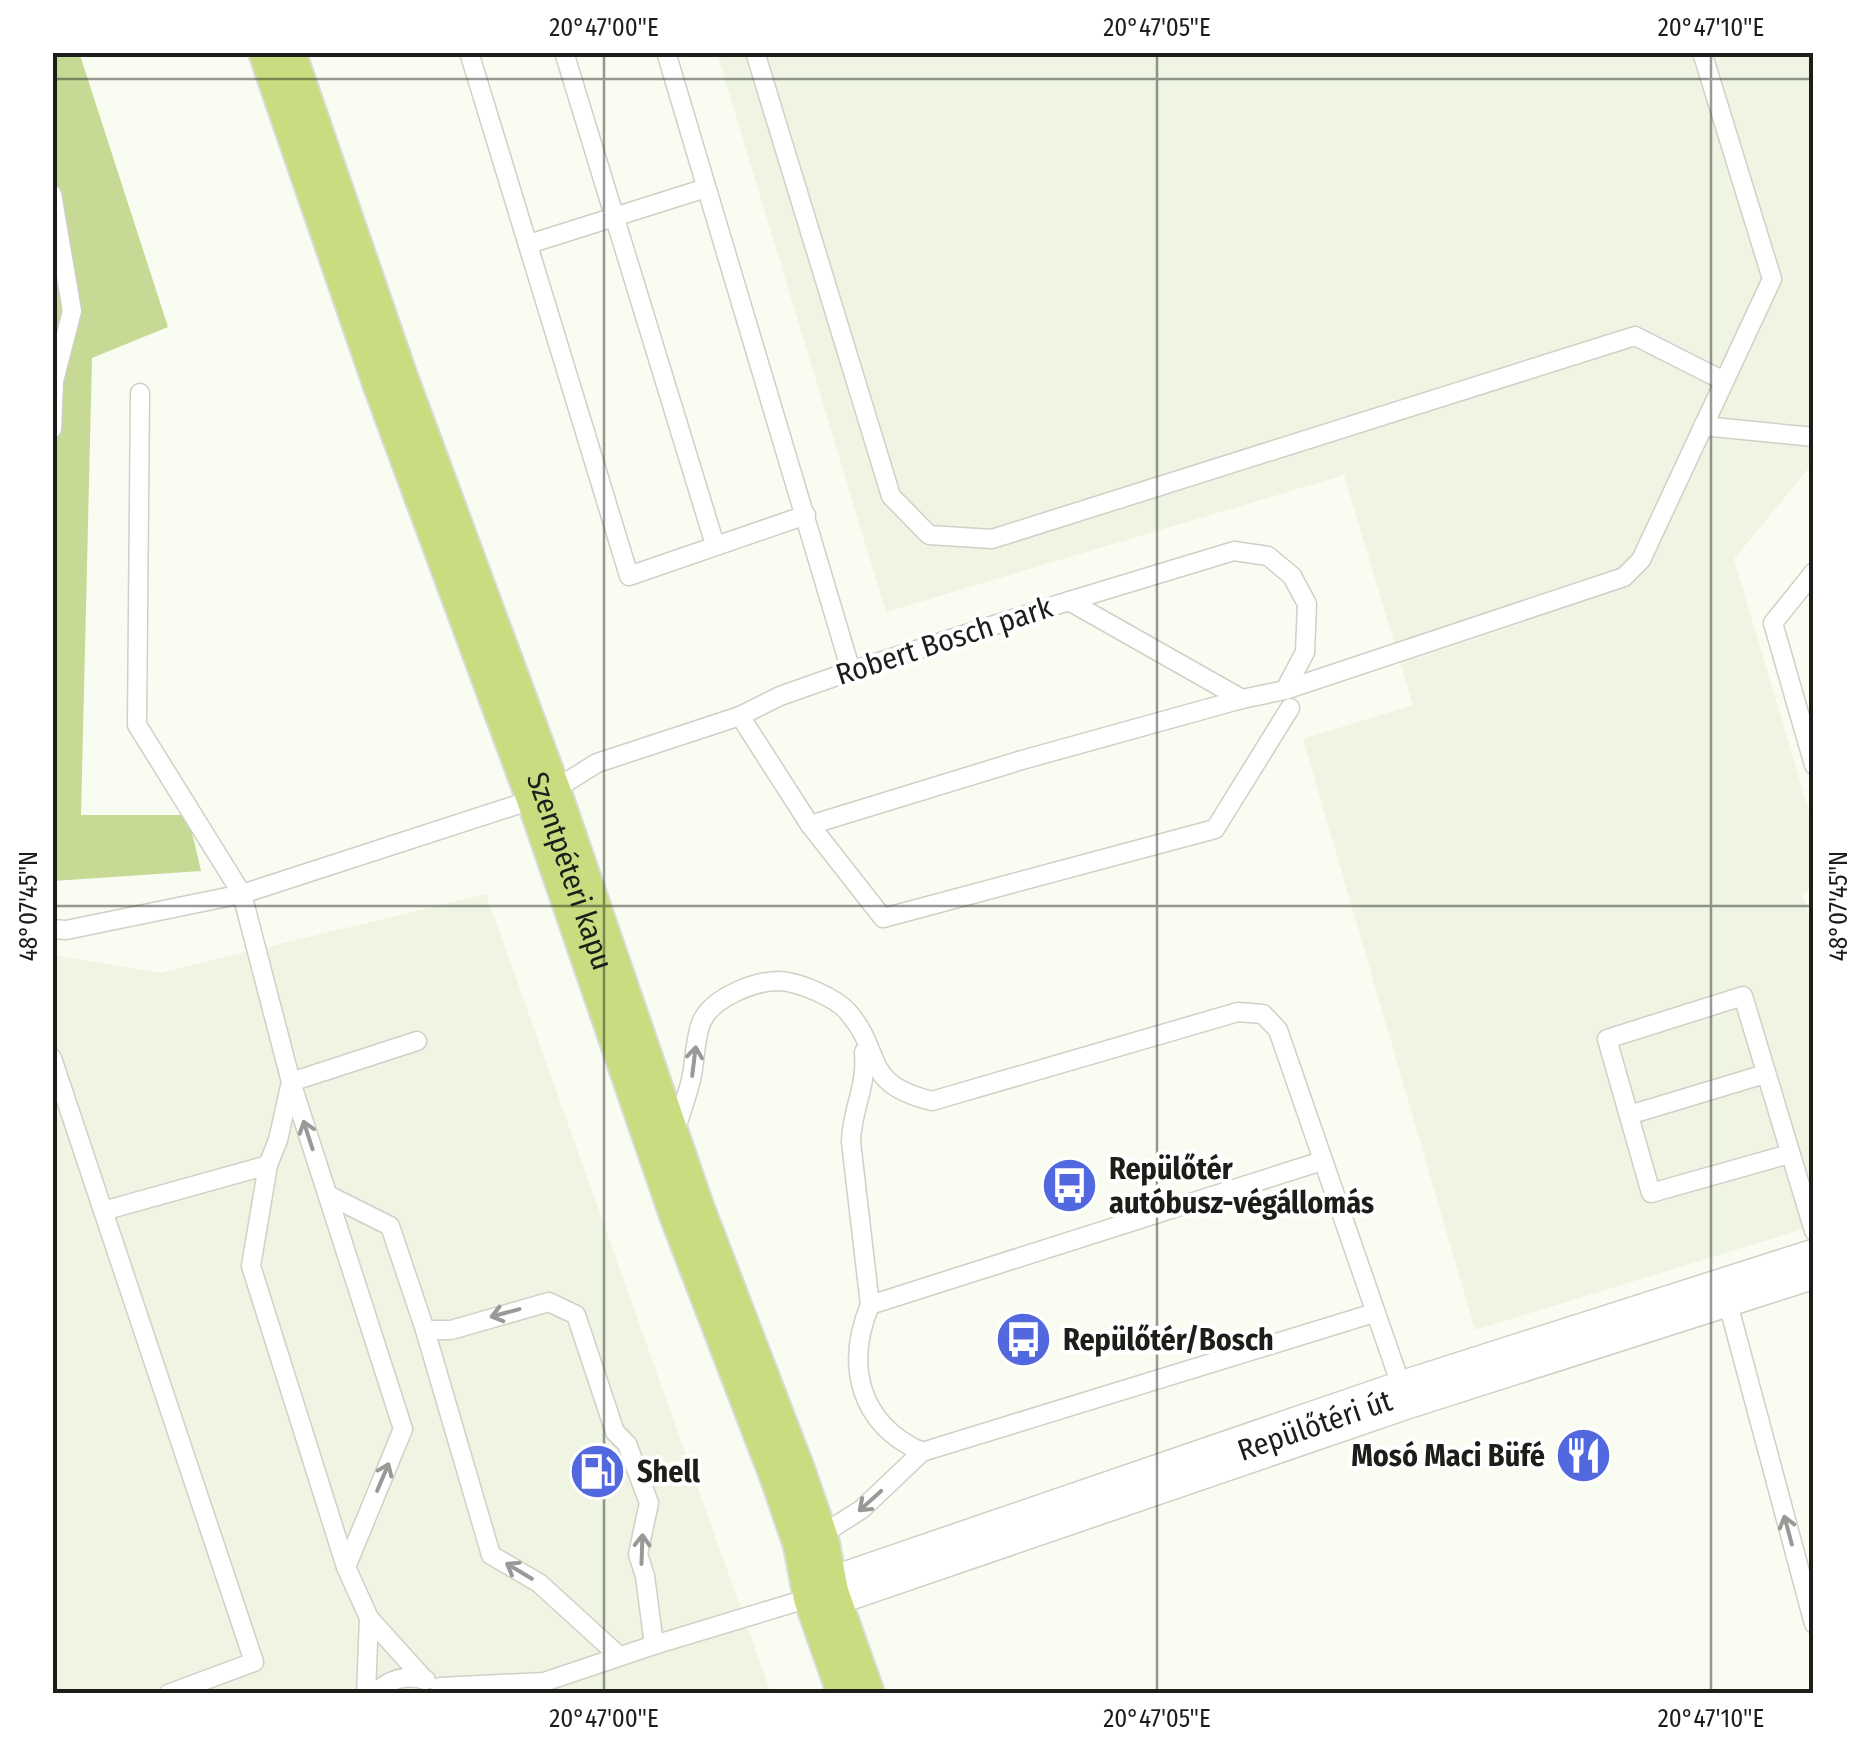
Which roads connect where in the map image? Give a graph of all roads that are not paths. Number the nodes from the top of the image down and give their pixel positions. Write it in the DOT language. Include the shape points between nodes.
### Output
graph roads {
  1 [pos="277,52"];
  2 [pos="469,52"];
  3 [pos="564,52"];
  4 [pos="666,52"];
  5 [pos="755,52"];
  6 [pos="1702,52"];
  7 [pos="706,188"];
  8 [pos="52,194"];
  9 [pos="615,217"];
  10 [pos="529,244"];
  11 [pos="1724,381"];
  12 [pos="140,393"];
  13 [pos="53,403"];
  14 [pos="1703,426"];
  15 [pos="52,429"];
  16 [pos="1814,437"];
  17 [pos="806,515"];
  18 [pos="715,545"];
  19 [pos="1814,572"];
  20 [pos="1069,601"];
  21 [pos="851,671"];
  22 [pos="1287,699"];
  23 [pos="1242,700"];
  24 [pos="740,716"];
  25 [pos="1814,765"];
  26 [pos="544,796"];
  27 [pos="810,825"];
  28 [pos="242,894"];
  29 [pos="52,930"];
  30 [pos="862,1037"];
  31 [pos="417,1041"];
  32 [pos="52,1058"];
  33 [pos="1765,1074"];
  34 [pos="291,1082"];
  35 [pos="1629,1116"];
  36 [pos="667,1154"];
  37 [pos="1789,1154"];
  38 [pos="1322,1161"];
  39 [pos="268,1166"];
  40 [pos="328,1195"];
  41 [pos="104,1211"];
  42 [pos="1814,1232"];
  43 [pos="1814,1264"];
  44 [pos="1725,1292"];
  45 [pos="870,1305"];
  46 [pos="1374,1313"];
  47 [pos="425,1330"];
  48 [pos="1404,1394"];
  49 [pos="922,1452"];
  50 [pos="811,1542"];
  51 [pos="346,1566"];
  52 [pos="822,1594"];
  53 [pos="369,1618"];
  54 [pos="1814,1624"];
  55 [pos="654,1644"];
  56 [pos="620,1656"];
  57 [pos="437,1686"];
  58 [pos="537,1688"];
  59 [pos="168,1694"];
  60 [pos="366,1694"];
  61 [pos="374,1694"];
  62 [pos="856,1694"];
  1 -- 26 [label="main road, Szentpéteri kapu"];
  2 -- 10 [label="lane"];
  3 -- 9 [label="lane"];
  4 -- 7 [label="lane"];
  5 -- 11 [label="lane" via="891,496 929,535 992,539 1636,336"];
  6 -- 11 [label="lane" via="1772,278"];
  7 -- 9 [label="lane"];
  7 -- 17 [label="lane"];
  8 -- 13 [label="lane" via="72,311"];
  9 -- 10 [label="lane"];
  9 -- 18 [label="lane"];
  10 -- 18 [label="lane" via="630,576"];
  11 -- 14 [label="lane"];
  12 -- 28 [label="lane" via="137,725"];
  13 -- 15 [label="lane"];
  14 -- 16 [label="lane"];
  14 -- 22 [label="lane" via="1641,560 1624,577"];
  17 -- 18 [label="lane"];
  17 -- 21 [label="lane"];
  19 -- 25 [label="lane" via="1773,623"];
  20 -- 21 [label="lane, Robert Bosch park"];
  20 -- 22 [label="lane" via="1234,551 1268,556 1292,576 1307,604 1305,652"];
  20 -- 23 [label="lane, Robert Bosch park"];
  21 -- 24 [label="lane, Robert Bosch park"];
  22 -- 23 [label="lane"];
  22 -- 27 [label="lane" via="1215,829 883,918"];
  23 -- 27 [label="lane"];
  24 -- 26 [label="lane, Robert Bosch park" via="597,763"];
  24 -- 27 [label="lane"];
  26 -- 28 [label="lane, Robert Bosch park"];
  26 -- 36 [label="main road, Szentpéteri kapu"];
  28 -- 29 [label="lane, Robert Bosch park"];
  28 -- 34 [label="lane"];
  36 -- 30 [label="lane, one-way" via="692,1077 702,1018 722,1000 780,981 846,1011"];
  30 -- 38 [label="lane" via="878,1072 906,1094 932,1101 1238,1012 1263,1014 1278,1030"];
  30 -- 45 [label="lane" via="866,1076 850,1142"];
  31 -- 34 [label="lane"];
  32 -- 41 [label="lane"];
  33 -- 35 [label="lane"];
  33 -- 35 [label="lane" via="1744,996 1607,1039"];
  33 -- 37 [label="lane"];
  34 -- 39 [label="lane"];
  40 -- 34 [label="lane, one-way"];
  35 -- 37 [label="lane" via="1651,1194"];
  36 -- 50 [label="main road, Szentpéteri kapu"];
  37 -- 42 [label="lane"];
  38 -- 45 [label="lane"];
  38 -- 46 [label="lane"];
  39 -- 41 [label="lane"];
  39 -- 51 [label="lane" via="251,1266"];
  40 -- 47 [label="lane" via="390,1226"];
  51 -- 40 [label="lane, one-way" via="403,1429"];
  41 -- 59 [label="lane" via="254,1662"];
  43 -- 44 [label="street, Repülőtéri út"];
  44 -- 48 [label="street, Repülőtéri út"];
  54 -- 44 [label="lane, one-way"];
  45 -- 49 [label="lane" via="859,1330 858,1382 886,1428"];
  46 -- 48 [label="lane"];
  46 -- 49 [label="lane"];
  55 -- 47 [label="lane, one-way" via="638,1554 648,1503 576,1316 549,1302 450,1330"];
  56 -- 47 [label="lane, one-way" via="539,1583 491,1555"];
  48 -- 52 [label="street, Repülőtéri út"];
  49 -- 50 [label="lane, one-way" via="862,1510"];
  50 -- 52 [label="main road, Szentpéteri kapu"];
  51 -- 53 [label="lane"];
  52 -- 55 [label="lane"];
  52 -- 62 [label="main road, Szentpéteri kapu"];
  53 -- 57 [label="lane"];
  53 -- 60 [label="lane"];
  55 -- 56 [label="lane"];
  56 -- 58 [label="lane"];
  57 -- 58 [label="lane"];
  57 -- 61 [label="lane" via="395,1679"];
}
